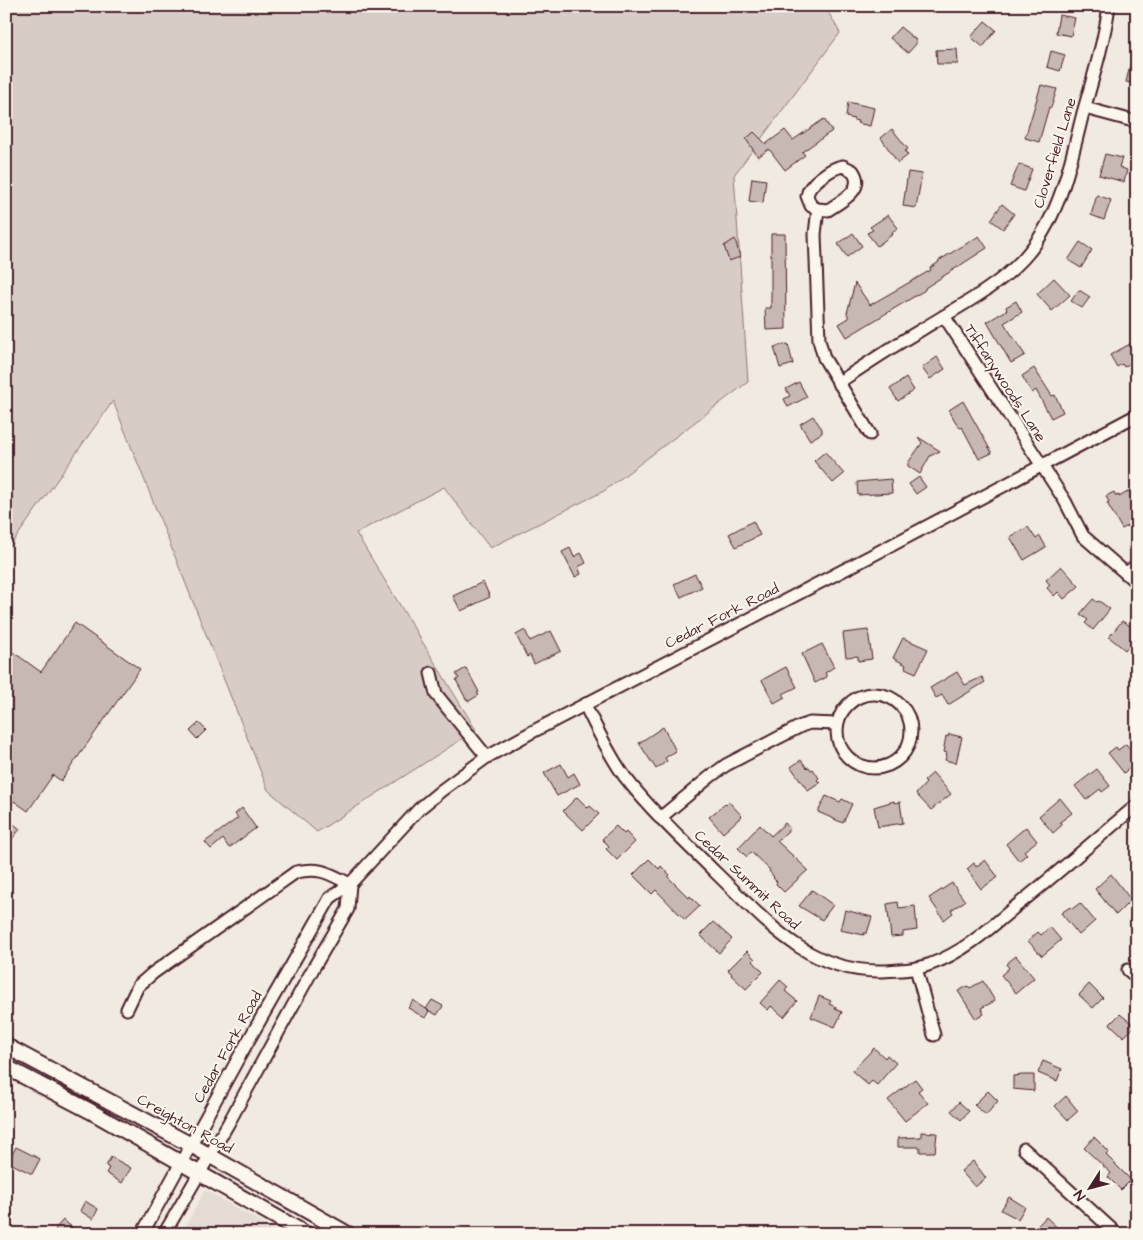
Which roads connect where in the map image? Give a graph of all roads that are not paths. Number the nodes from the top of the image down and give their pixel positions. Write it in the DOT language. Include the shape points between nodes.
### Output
graph roads {
  1 [pos="1109,6"];
  2 [pos="1085,108"];
  3 [pos="1137,122"];
  4 [pos="818,209"];
  5 [pos="944,316"];
  6 [pos="838,383"];
  7 [pos="1137,415"];
  8 [pos="870,434"];
  9 [pos="1041,466"];
  10 [pos="1137,565"];
  11 [pos="1126,573"];
  12 [pos="1137,583"];
  13 [pos="430,673"];
  14 [pos="585,705"];
  15 [pos="837,724"];
  16 [pos="487,757"];
  17 [pos="1137,805"];
  18 [pos="660,818"];
  19 [pos="350,884"];
  20 [pos="916,968"];
  21 [pos="126,1009"];
  22 [pos="934,1036"];
  23 [pos="6,1046"];
  24 [pos="6,1067"];
  25 [pos="191,1145"];
  26 [pos="1024,1148"];
  27 [pos="209,1155"];
  28 [pos="181,1163"];
  29 [pos="198,1173"];
  30 [pos="142,1234"];
  31 [pos="164,1234"];
  32 [pos="306,1234"];
  33 [pos="348,1234"];
  34 [pos="1117,1234"];
  1 -- 2 [label="street, Cloverfield Lane"];
  2 -- 3 [label="street"];
  2 -- 5 [label="street, Cloverfield Lane" via="1060,195 1036,243 1000,280"];
  4 -- 4 [label="street" via="828,210 854,190 857,180 853,171 838,167 810,186 808,201"];
  4 -- 6 [label="street" via="815,234 818,331 824,358"];
  5 -- 6 [label="street, Cloverfield Lane"];
  5 -- 9 [label="street, Tiffanywoods Lane"];
  6 -- 8 [label="street"];
  7 -- 9 [label="street, Cedar Fork Road"];
  9 -- 11 [label="street, Tiffanywoods Lane" via="1065,501 1083,536"];
  9 -- 14 [label="street, Cedar Fork Road"];
  10 -- 11 [label="street"];
  11 -- 12 [label="street, Tiffanywoods Lane"];
  13 -- 16 [label="street" via="436,694"];
  14 -- 16 [label="street, Cedar Fork Road"];
  14 -- 18 [label="street, Cedar Summit Road" via="624,776"];
  15 -- 15 [label="street" via="838,740 845,755 867,768 883,767 898,759 908,746 910,721 907,714 896,701 880,694 864,695 849,702"];
  15 -- 18 [label="street" via="801,726 740,758 710,776"];
  16 -- 19 [label="street, Cedar Fork Road" via="419,809"];
  17 -- 20 [label="street, Cedar Summit Road" via="978,938 943,959"];
  18 -- 20 [label="street, Cedar Summit Road" via="789,942 833,964 855,970"];
  19 -- 21 [label="street" via="322,870 296,872 153,973 138,986"];
  19 -- 25 [label="street, Cedar Fork Road" via="330,898"];
  19 -- 27 [label="street" via="348,909"];
  20 -- 22 [label="street"];
  23 -- 25 [label="main road, Creighton Road"];
  24 -- 28 [label="main road"];
  25 -- 27 [label="main road, Creighton Road"];
  25 -- 28 [label="street, Cedar Fork Road"];
  26 -- 34 [label="street"];
  27 -- 29 [label="street"];
  27 -- 33 [label="main road, Creighton Road"];
  28 -- 29 [label="main road"];
  28 -- 30 [label="street, Cedar Fork Road"];
  29 -- 31 [label="street"];
  29 -- 32 [label="main road"];
}
